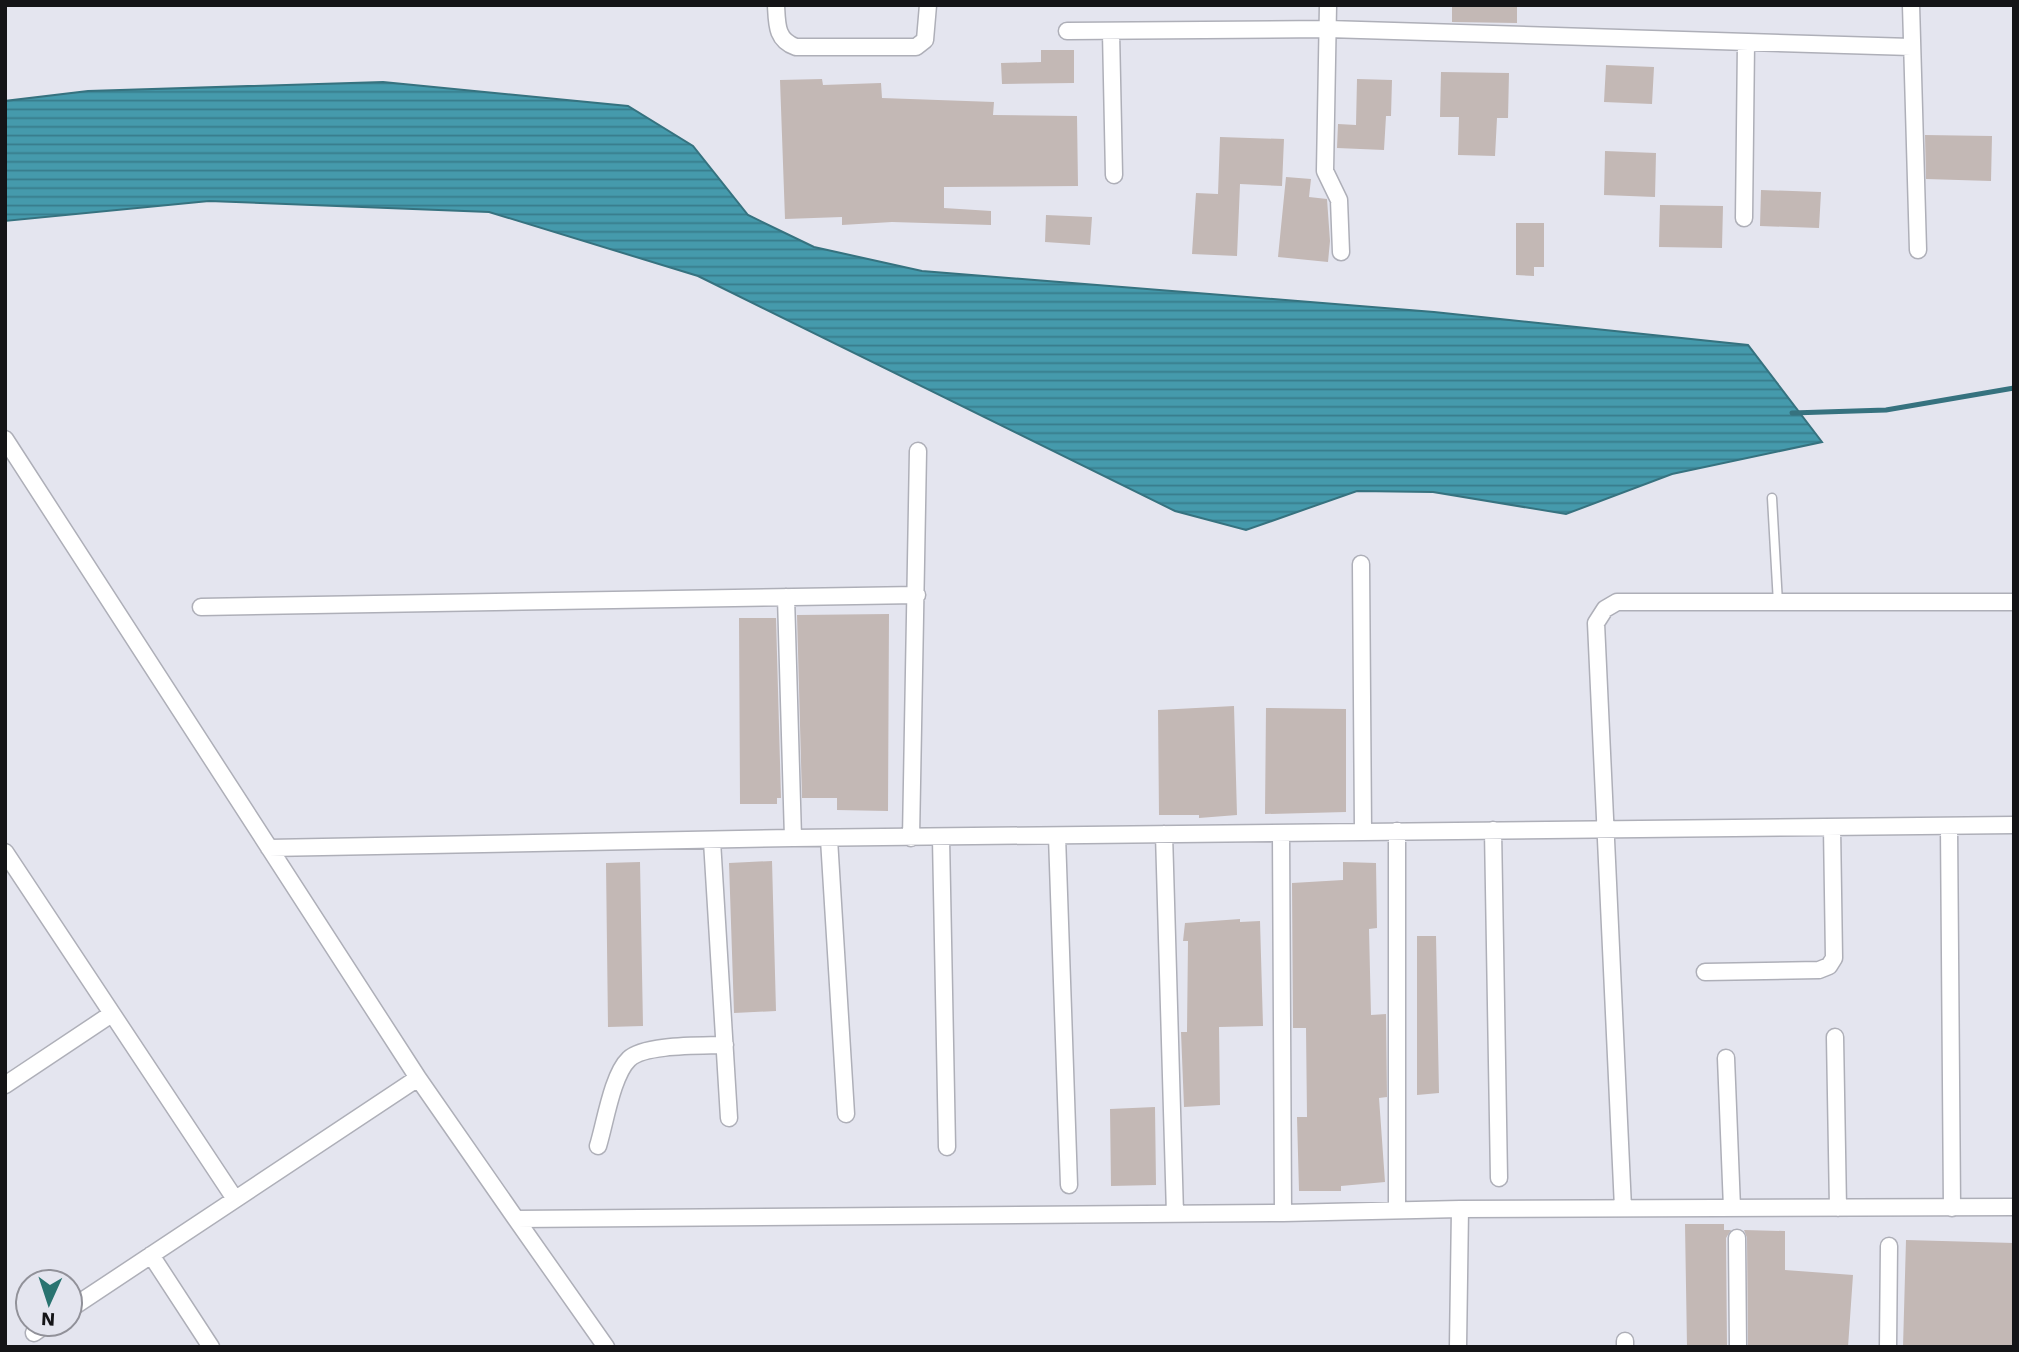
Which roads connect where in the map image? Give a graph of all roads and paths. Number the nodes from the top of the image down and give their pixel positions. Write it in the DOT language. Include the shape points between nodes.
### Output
graph roads {
  1 [pos="776,5"];
  2 [pos="928,5"];
  3 [pos="1328,5"];
  4 [pos="1911,5"];
  5 [pos="1328,29"];
  6 [pos="1067,31"];
  7 [pos="1111,32"];
  8 [pos="1746,42"];
  9 [pos="1911,47"];
  10 [pos="1114,175"];
  11 [pos="1744,218"];
  12 [pos="1918,250"];
  13 [pos="1342,251"];
  14 [pos="5,439"];
  15 [pos="918,451"];
  16 [pos="1772,498"];
  17 [pos="1361,564"];
  18 [pos="917,595"];
  19 [pos="786,597"];
  20 [pos="2014,602"];
  21 [pos="1779,603"];
  22 [pos="201,607"];
  23 [pos="2014,825"];
  24 [pos="1949,826"];
  25 [pos="1832,827"];
  26 [pos="1604,828"];
  27 [pos="1493,830"];
  28 [pos="1363,831"];
  29 [pos="1397,831"];
  30 [pos="1281,832"];
  31 [pos="1164,834"];
  32 [pos="1057,836"];
  33 [pos="793,838"];
  34 [pos="911,838"];
  35 [pos="941,838"];
  36 [pos="829,839"];
  37 [pos="712,841"];
  38 [pos="269,848"];
  39 [pos="5,852"];
  40 [pos="1705,972"];
  41 [pos="110,1015"];
  42 [pos="1835,1037"];
  43 [pos="725,1045"];
  44 [pos="1726,1058"];
  45 [pos="418,1078"];
  46 [pos="5,1085"];
  47 [pos="846,1114"];
  48 [pos="729,1118"];
  49 [pos="598,1146"];
  50 [pos="947,1147"];
  51 [pos="1499,1178"];
  52 [pos="1069,1185"];
  53 [pos="235,1199"];
  54 [pos="2014,1207"];
  55 [pos="1623,1208"];
  56 [pos="1732,1208"];
  57 [pos="1838,1208"];
  58 [pos="1952,1208"];
  59 [pos="1460,1209"];
  60 [pos="1396,1210"];
  61 [pos="1283,1213"];
  62 [pos="1175,1214"];
  63 [pos="516,1219"];
  64 [pos="1737,1238"];
  65 [pos="1889,1246"];
  66 [pos="151,1255"];
  67 [pos="84,1300"];
  68 [pos="211,1347"];
  69 [pos="606,1347"];
  70 [pos="1458,1347"];
  71 [pos="1738,1347"];
  72 [pos="1888,1347"];
  1 -- 2 [label="street" via="783,41 796,47 916,47 925,40"];
  3 -- 5 [label="street"];
  4 -- 9 [label="street"];
  5 -- 7 [label="street"];
  5 -- 8 [label="street"];
  5 -- 13 [label="street" via="1325,171 1339,200"];
  6 -- 7 [label="street"];
  7 -- 10 [label="street"];
  8 -- 9 [label="street"];
  8 -- 11 [label="street"];
  9 -- 12 [label="street"];
  14 -- 38 [label="street"];
  15 -- 18 [label="street"];
  16 -- 21 [label="lane"];
  17 -- 28 [label="street"];
  18 -- 19 [label="street"];
  18 -- 34 [label="street"];
  19 -- 22 [label="street"];
  19 -- 33 [label="street"];
  20 -- 21 [label="street"];
  21 -- 26 [label="street" via="1617,602 1605,609 1596,624"];
  23 -- 24 [label="street"];
  24 -- 25 [label="street"];
  24 -- 58 [label="street"];
  25 -- 26 [label="street"];
  25 -- 40 [label="street" via="1834,958 1829,966 1819,970"];
  26 -- 27 [label="street"];
  26 -- 55 [label="street"];
  27 -- 29 [label="street"];
  27 -- 51 [label="street"];
  28 -- 29 [label="street"];
  28 -- 30 [label="street"];
  29 -- 60 [label="street"];
  30 -- 31 [label="street"];
  30 -- 61 [label="street"];
  31 -- 32 [label="street"];
  31 -- 62 [label="street"];
  32 -- 35 [label="street"];
  32 -- 52 [label="street"];
  33 -- 36 [label="street"];
  33 -- 37 [label="street"];
  34 -- 35 [label="street"];
  34 -- 36 [label="street"];
  35 -- 50 [label="street"];
  36 -- 47 [label="street"];
  37 -- 38 [label="street"];
  37 -- 43 [label="street"];
  38 -- 45 [label="street"];
  39 -- 41 [label="street"];
  41 -- 46 [label="street"];
  41 -- 53 [label="street"];
  42 -- 57 [label="street"];
  43 -- 48 [label="street"];
  43 -- 49 [label="street" via="646,1051 630,1058 620,1073"];
  44 -- 56 [label="street"];
  45 -- 53 [label="street"];
  45 -- 63 [label="street"];
  53 -- 66 [label="street"];
  54 -- 58 [label="street"];
  55 -- 56 [label="street"];
  55 -- 59 [label="street"];
  56 -- 57 [label="street"];
  57 -- 58 [label="street"];
  59 -- 60 [label="street"];
  59 -- 70 [label="street"];
  60 -- 61 [label="street"];
  61 -- 62 [label="street"];
  62 -- 63 [label="street"];
  63 -- 69 [label="street"];
  64 -- 71 [label="street"];
  65 -- 72 [label="street"];
  66 -- 67 [label="street"];
  66 -- 68 [label="street"];
}
